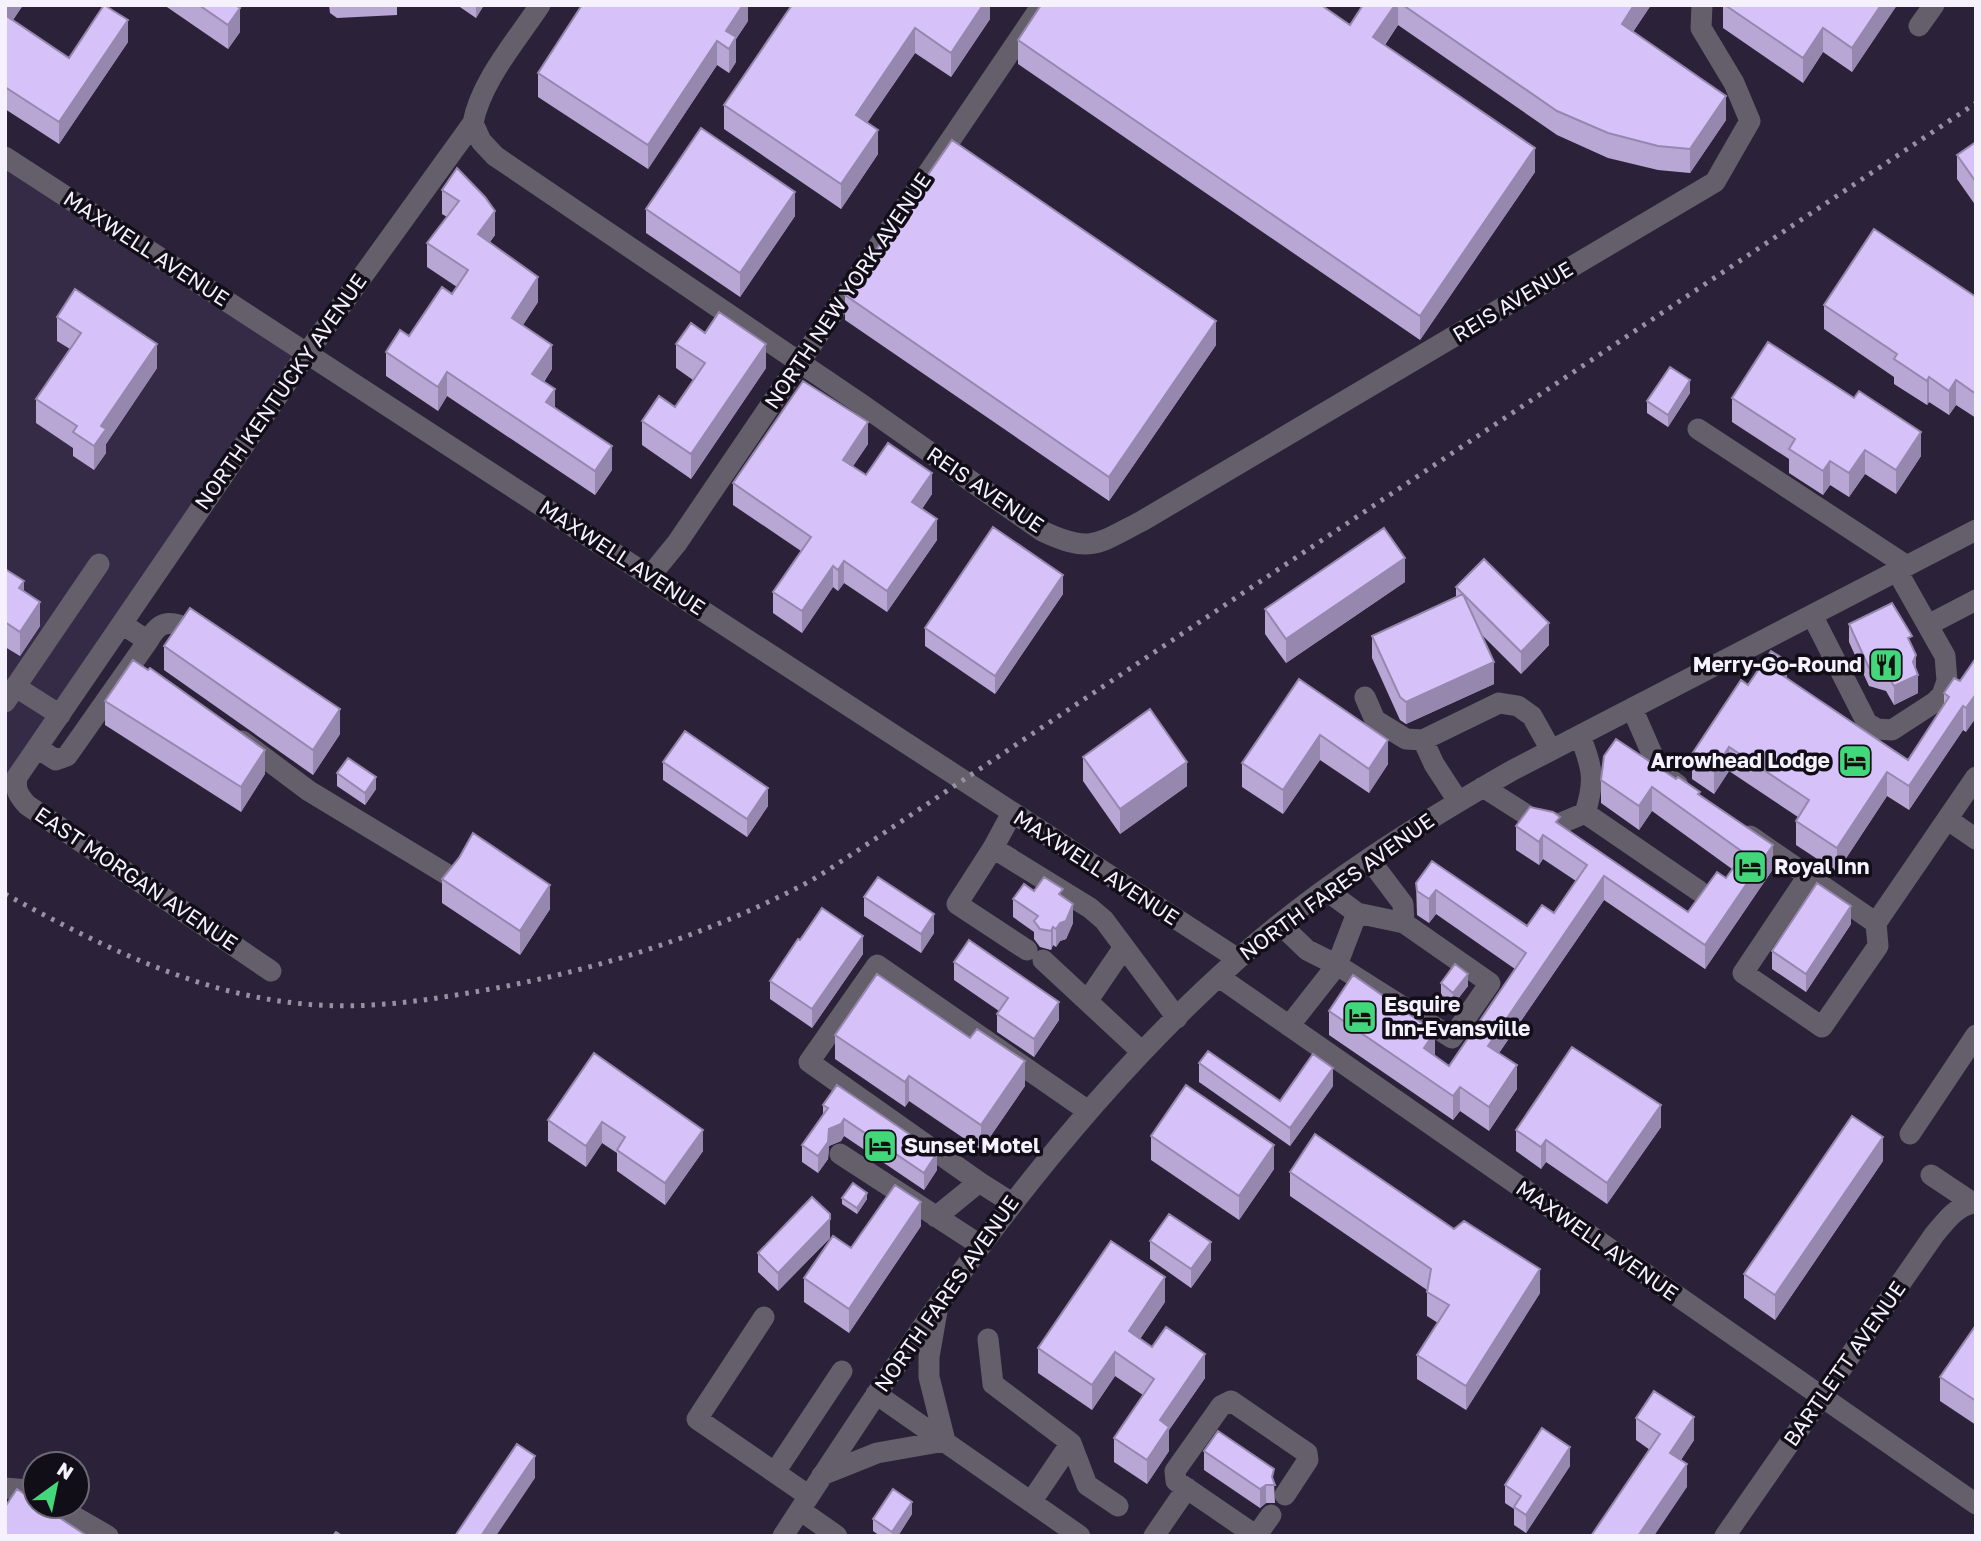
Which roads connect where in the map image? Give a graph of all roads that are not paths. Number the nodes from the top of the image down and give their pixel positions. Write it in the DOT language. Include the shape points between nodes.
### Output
graph roads {
  1 [pos="540,5"];
  2 [pos="1042,5"];
  3 [pos="1702,5"];
  4 [pos="1934,5"];
  5 [pos="1919,26"];
  6 [pos="473,123"];
  7 [pos="7,162"];
  8 [pos="307,352"];
  9 [pos="799,363"];
  10 [pos="1698,429"];
  11 [pos="1973,539"];
  12 [pos="99,564"];
  13 [pos="1902,568"];
  14 [pos="650,576"];
  15 [pos="1976,600"];
  16 [pos="1812,615"];
  17 [pos="122,624"];
  18 [pos="179,625"];
  19 [pos="1927,625"];
  20 [pos="148,640"];
  21 [pos="10,695"];
  22 [pos="1365,697"];
  23 [pos="1632,708"];
  24 [pos="60,715"];
  25 [pos="223,727"];
  26 [pos="1580,735"];
  27 [pos="1423,740"];
  28 [pos="37,748"];
  29 [pos="1551,750"];
  30 [pos="17,777"];
  31 [pos="1976,777"];
  32 [pos="1483,787"];
  33 [pos="1694,796"];
  34 [pos="1458,801"];
  35 [pos="1012,813"];
  36 [pos="1584,813"];
  37 [pos="1947,819"];
  38 [pos="1728,820"];
  39 [pos="1976,839"];
  40 [pos="993,848"];
  41 [pos="1369,859"];
  42 [pos="448,875"];
  43 [pos="1808,876"];
  44 [pos="1326,890"];
  45 [pos="1699,891"];
  46 [pos="1357,913"];
  47 [pos="1404,923"];
  48 [pos="1876,923"];
  49 [pos="1280,924"];
  50 [pos="1124,947"];
  51 [pos="1238,959"];
  52 [pos="1337,965"];
  53 [pos="271,971"];
  54 [pos="1219,977"];
  55 [pos="1088,1000"];
  56 [pos="1177,1018"];
  57 [pos="1289,1026"];
  58 [pos="1976,1035"];
  59 [pos="1142,1052"];
  60 [pos="1088,1111"];
  61 [pos="1910,1134"];
  62 [pos="840,1154"];
  63 [pos="1931,1175"];
  64 [pos="979,1182"];
  65 [pos="1974,1202"];
  66 [pos="1012,1203"];
  67 [pos="936,1217"];
  68 [pos="980,1245"];
  69 [pos="938,1304"];
  70 [pos="764,1317"];
  71 [pos="988,1339"];
  72 [pos="842,1371"];
  73 [pos="876,1394"];
  74 [pos="1823,1398"];
  75 [pos="945,1441"];
  76 [pos="1071,1443"];
  77 [pos="775,1472"];
  78 [pos="822,1475"];
  79 [pos="1187,1488"];
  80 [pos="1285,1495"];
  81 [pos="1031,1502"];
  82 [pos="804,1503"];
  83 [pos="1976,1504"];
  84 [pos="1118,1506"];
  85 [pos="1271,1515"];
  86 [pos="80,1520"];
  87 [pos="1247,1533"];
  88 [pos="108,1536"];
  89 [pos="783,1536"];
  90 [pos="837,1536"];
  91 [pos="1080,1536"];
  92 [pos="1153,1536"];
  93 [pos="1726,1536"];
  1 -- 6 [label="street, NORTH KENTUCKY AVENUE" via="486,86"];
  2 -- 9 [label="street, NORTH NEW YORK AVENUE"];
  3 -- 9 [label="street, REIS AVENUE" via="1701,28 1734,83 1750,121 1715,182 1142,521 1093,544 1080,545 1042,531"];
  4 -- 5 [label="street"];
  6 -- 8 [label="street, NORTH KENTUCKY AVENUE"];
  6 -- 9 [label="street, REIS AVENUE" via="495,156"];
  7 -- 8 [label="street, MAXWELL AVENUE"];
  8 -- 14 [label="street, MAXWELL AVENUE"];
  8 -- 17 [label="street, NORTH KENTUCKY AVENUE"];
  9 -- 14 [label="street, NORTH NEW YORK AVENUE"];
  10 -- 13 [label="street"];
  11 -- 13 [label="street, NORTH FARES AVENUE"];
  12 -- 21 [label="street"];
  13 -- 16 [label="street, NORTH FARES AVENUE"];
  13 -- 19 [label="street"];
  14 -- 35 [label="street, MAXWELL AVENUE"];
  15 -- 19 [label="street"];
  16 -- 19 [label="street" via="1867,723 1877,729 1892,730 1942,695 1947,681 1945,656"];
  16 -- 23 [label="street, NORTH FARES AVENUE"];
  17 -- 20 [label="street"];
  17 -- 24 [label="street, NORTH KENTUCKY AVENUE"];
  18 -- 20 [label="street" via="163,624"];
  20 -- 28 [label="street" via="140,670 67,756 56,760"];
  21 -- 24 [label="street"];
  22 -- 27 [label="street" via="1375,720 1406,739"];
  23 -- 26 [label="street, NORTH FARES AVENUE"];
  23 -- 33 [label="street" via="1660,772"];
  24 -- 28 [label="street, NORTH KENTUCKY AVENUE"];
  25 -- 42 [label="street" via="309,791"];
  26 -- 29 [label="street, NORTH FARES AVENUE"];
  26 -- 36 [label="street" via="1593,788"];
  27 -- 29 [label="street" via="1499,703 1518,706 1532,716"];
  27 -- 34 [label="street"];
  28 -- 30 [label="street, NORTH KENTUCKY AVENUE"];
  29 -- 32 [label="street, NORTH FARES AVENUE"];
  30 -- 53 [label="street, EAST MORGAN AVENUE" via="18,795 27,805"];
  31 -- 37 [label="street"];
  32 -- 34 [label="street, NORTH FARES AVENUE"];
  32 -- 36 [label="street" via="1530,817 1559,824"];
  34 -- 41 [label="street, NORTH FARES AVENUE"];
  35 -- 40 [label="street"];
  35 -- 51 [label="street, MAXWELL AVENUE"];
  36 -- 45 [label="street"];
  37 -- 39 [label="street"];
  37 -- 48 [label="street"];
  38 -- 43 [label="street"];
  40 -- 50 [label="street" via="1090,908"];
  40 -- 55 [label="street" via="957,904 1035,955"];
  41 -- 44 [label="street, NORTH FARES AVENUE"];
  41 -- 47 [label="street" via="1403,904"];
  43 -- 48 [label="street"];
  43 -- 48 [label="street" via="1743,973 1822,1027 1878,946"];
  44 -- 46 [label="street"];
  44 -- 49 [label="street, NORTH FARES AVENUE"];
  46 -- 47 [label="street"];
  46 -- 52 [label="street"];
  47 -- 52 [label="street" via="1490,983 1452,1038"];
  49 -- 51 [label="street, NORTH FARES AVENUE"];
  49 -- 52 [label="street" via="1307,950"];
  50 -- 55 [label="street"];
  50 -- 56 [label="street"];
  51 -- 54 [label="street, NORTH FARES AVENUE"];
  52 -- 57 [label="street"];
  54 -- 56 [label="street, NORTH FARES AVENUE"];
  54 -- 57 [label="street, MAXWELL AVENUE"];
  55 -- 59 [label="street"];
  56 -- 59 [label="street, NORTH FARES AVENUE"];
  57 -- 74 [label="street, MAXWELL AVENUE"];
  58 -- 61 [label="street"];
  59 -- 60 [label="street, NORTH FARES AVENUE"];
  60 -- 64 [label="street" via="877,965 809,1062"];
  60 -- 66 [label="street, NORTH FARES AVENUE"];
  62 -- 67 [label="street"];
  63 -- 65 [label="street"];
  64 -- 66 [label="street"];
  64 -- 67 [label="street"];
  65 -- 74 [label="street, BARTLETT AVENUE" via="1951,1215 1934,1236"];
  66 -- 68 [label="street, NORTH FARES AVENUE"];
  67 -- 68 [label="street"];
  68 -- 69 [label="street, NORTH FARES AVENUE"];
  69 -- 73 [label="street, NORTH FARES AVENUE"];
  69 -- 75 [label="street" via="929,1377"];
  70 -- 77 [label="street" via="697,1419"];
  71 -- 76 [label="street" via="993,1384"];
  72 -- 77 [label="street"];
  73 -- 75 [label="street"];
  73 -- 78 [label="street, NORTH FARES AVENUE"];
  74 -- 83 [label="street, MAXWELL AVENUE"];
  74 -- 93 [label="street, BARTLETT AVENUE"];
  75 -- 78 [label="street" via="877,1453"];
  75 -- 81 [label="street"];
  76 -- 81 [label="street"];
  76 -- 84 [label="street" via="1087,1485"];
  77 -- 82 [label="street"];
  78 -- 82 [label="street, NORTH FARES AVENUE"];
  79 -- 80 [label="street" via="1176,1480 1175,1471 1221,1406 1231,1401 1307,1453 1308,1460"];
  79 -- 87 [label="street"];
  79 -- 92 [label="street"];
  81 -- 91 [label="street"];
  82 -- 89 [label="street, NORTH FARES AVENUE"];
  82 -- 90 [label="street"];
  85 -- 87 [label="street" via="1259,1532"];
  86 -- 88 [label="street"];
}
